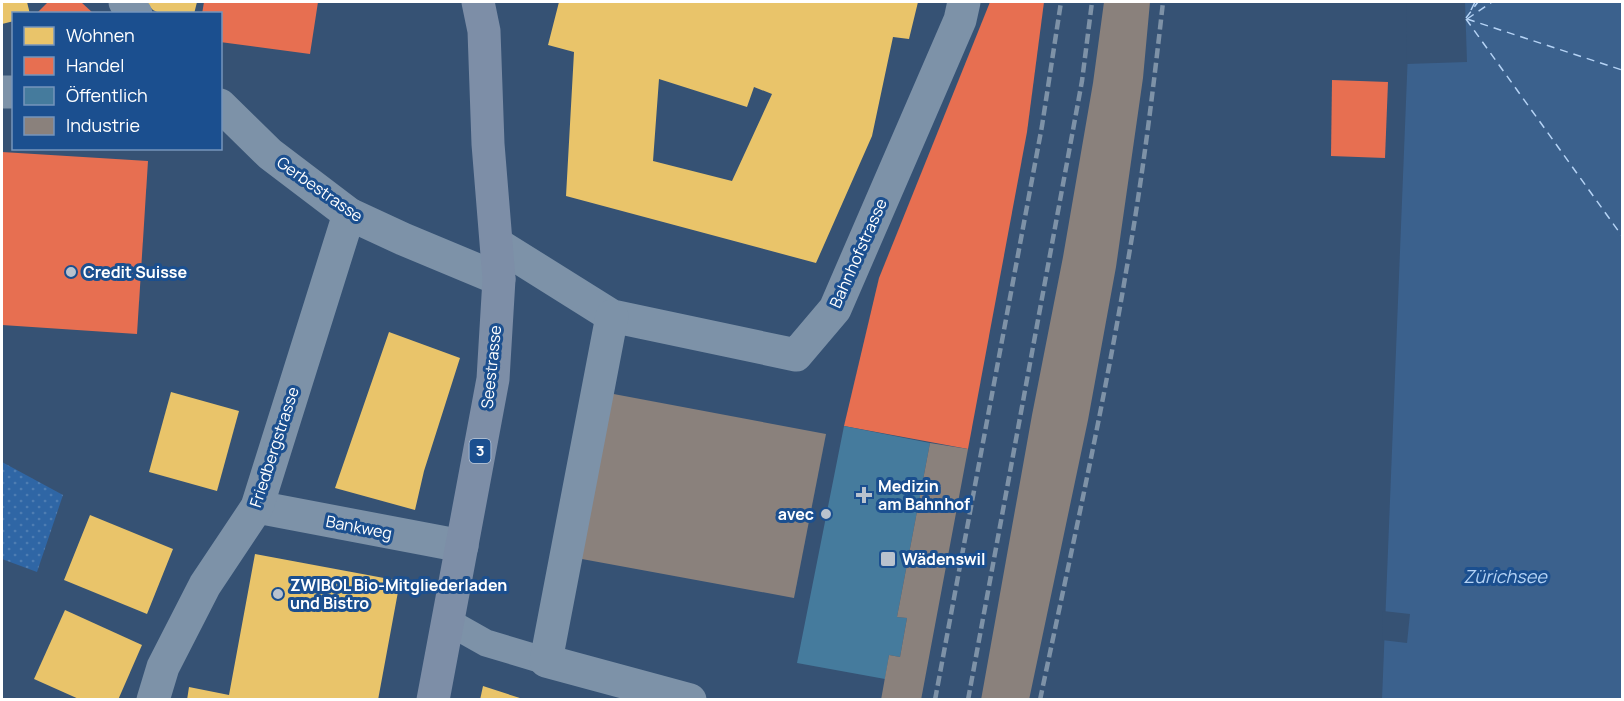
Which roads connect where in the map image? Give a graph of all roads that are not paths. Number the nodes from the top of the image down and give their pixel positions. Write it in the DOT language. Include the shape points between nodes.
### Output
graph roads {
  1 [pos="964,2"];
  2 [pos="485,11"];
  3 [pos="222,107"];
  4 [pos="349,214"];
  5 [pos="497,244"];
  6 [pos="499,279"];
  7 [pos="612,316"];
  8 [pos="257,507"];
  9 [pos="462,546"];
  10 [pos="447,621"];
  11 [pos="546,661"];
  12 [pos="153,699"];
  13 [pos="433,699"];
  14 [pos="690,699"];
  1 -- 7 [label="street, Bahnhofstrasse" via="960,20 835,309 796,355"];
  2 -- 5 [label="main road, Seestrasse / 3" via="488,144"];
  3 -- 4 [label="street, Gerbestrasse" via="270,154"];
  4 -- 6 [label="street, Gerbestrasse"];
  4 -- 8 [label="street, Friedbergstrasse"];
  5 -- 6 [label="main road, Seestrasse / 3"];
  5 -- 7 [label="street, Bahnhofstrasse"];
  6 -- 9 [label="main road, Seestrasse / 3" via="493,379"];
  7 -- 11 [label="street"];
  8 -- 9 [label="street, Bankweg"];
  8 -- 12 [label="street, Friedbergstrasse" via="205,585 163,667"];
  9 -- 10 [label="main road, Seestrasse / 3"];
  10 -- 11 [label="lane" via="486,643"];
  10 -- 13 [label="main road, Seestrasse / 3"];
  11 -- 14 [label="street"];
}
